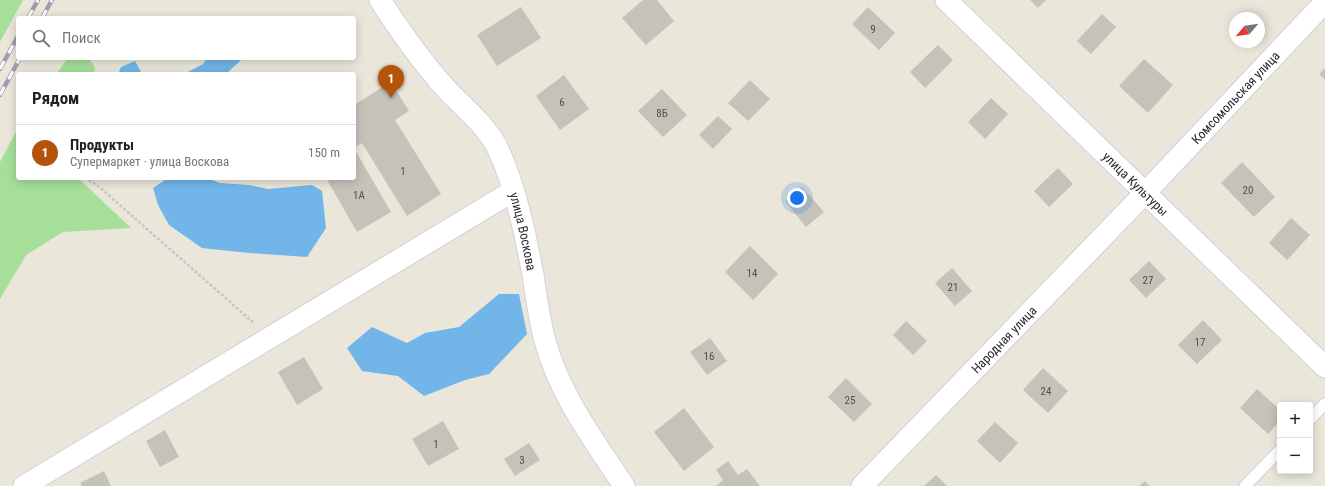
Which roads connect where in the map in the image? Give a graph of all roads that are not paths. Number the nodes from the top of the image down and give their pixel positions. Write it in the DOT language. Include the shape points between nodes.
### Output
graph roads {
  1 [pos="380,0"];
  2 [pos="946,0"];
  3 [pos="1325,2"];
  4 [pos="513,190"];
  5 [pos="1146,192"];
  6 [pos="1325,367"];
  7 [pos="1325,404"];
  8 [pos="1313,416"];
  9 [pos="1277,453"];
  10 [pos="24,486"];
  11 [pos="624,486"];
  12 [pos="862,486"];
  13 [pos="1245,486"];
  1 -- 4 [label="street, улица Воскова" via="446,89 480,124 497,148"];
  2 -- 5 [label="street, улица Культуры"];
  3 -- 5 [label="street, Комсомольская улица"];
  4 -- 10 [label="street"];
  4 -- 11 [label="street, улица Воскова" via="531,265 544,337 556,376 584,426"];
  5 -- 6 [label="street, улица Культуры"];
  5 -- 12 [label="street, Народная улица"];
  7 -- 8 [label="lane"];
  9 -- 13 [label="lane"];
}
